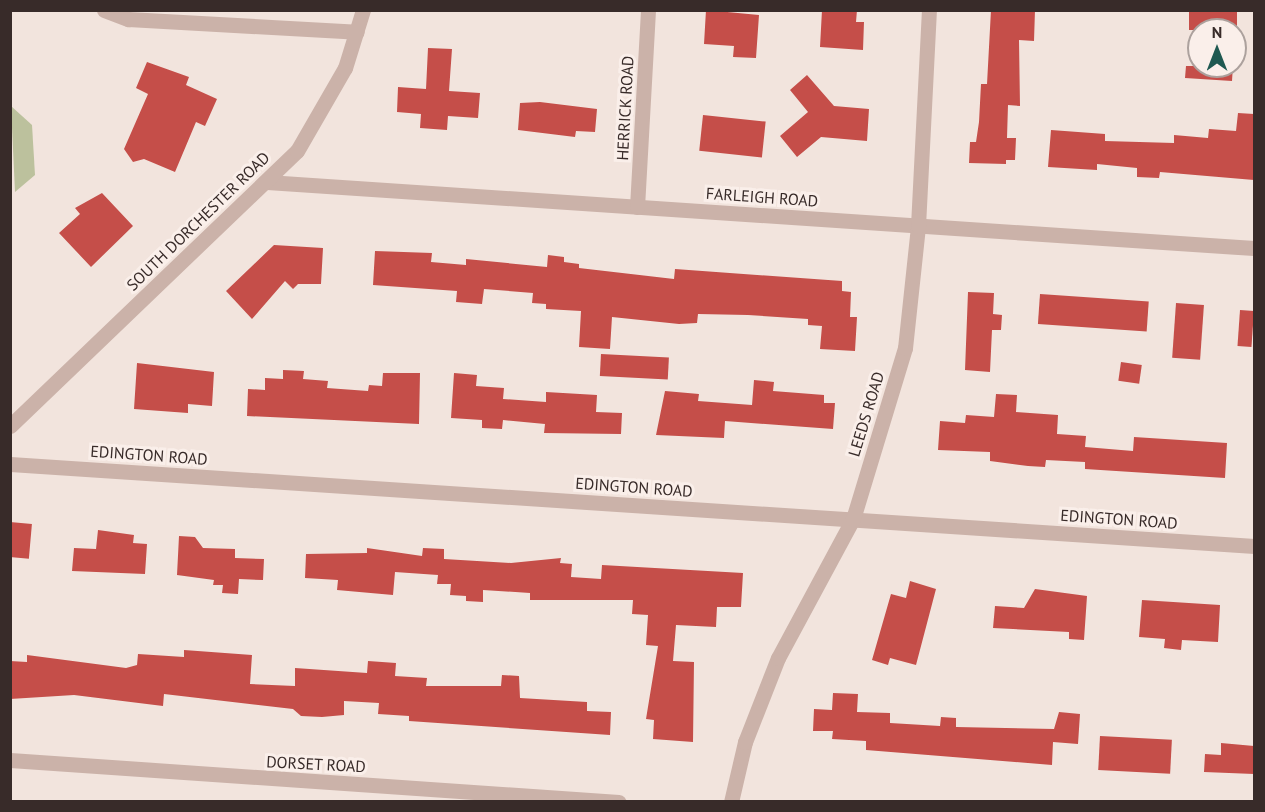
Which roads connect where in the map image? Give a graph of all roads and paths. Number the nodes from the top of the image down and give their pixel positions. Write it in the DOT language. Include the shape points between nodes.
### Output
graph roads {
  1 [pos="104,10"];
  2 [pos="363,10"];
  3 [pos="648,10"];
  4 [pos="929,10"];
  5 [pos="357,32"];
  6 [pos="267,182"];
  7 [pos="637,207"];
  8 [pos="918,225"];
  9 [pos="1254,248"];
  10 [pos="10,426"];
  11 [pos="10,464"];
  12 [pos="853,519"];
  13 [pos="1254,546"];
  14 [pos="10,760"];
  15 [pos="619,801"];
  16 [pos="731,801"];
  1 -- 5 [label="street" via="128,19"];
  2 -- 5 [label="street, SOUTH DORCHESTER ROAD"];
  3 -- 7 [label="street, HERRICK ROAD"];
  4 -- 8 [label="street, LEEDS ROAD"];
  5 -- 6 [label="street, SOUTH DORCHESTER ROAD" via="345,68 297,151"];
  6 -- 7 [label="street, FARLEIGH ROAD"];
  6 -- 10 [label="street, SOUTH DORCHESTER ROAD"];
  7 -- 8 [label="street, FARLEIGH ROAD"];
  8 -- 9 [label="street, FARLEIGH ROAD"];
  8 -- 12 [label="street, LEEDS ROAD" via="905,348"];
  11 -- 12 [label="street, EDINGTON ROAD"];
  12 -- 13 [label="street, EDINGTON ROAD"];
  12 -- 16 [label="street, LEEDS ROAD" via="778,658 745,742"];
  14 -- 15 [label="street, DORSET ROAD"];
}
